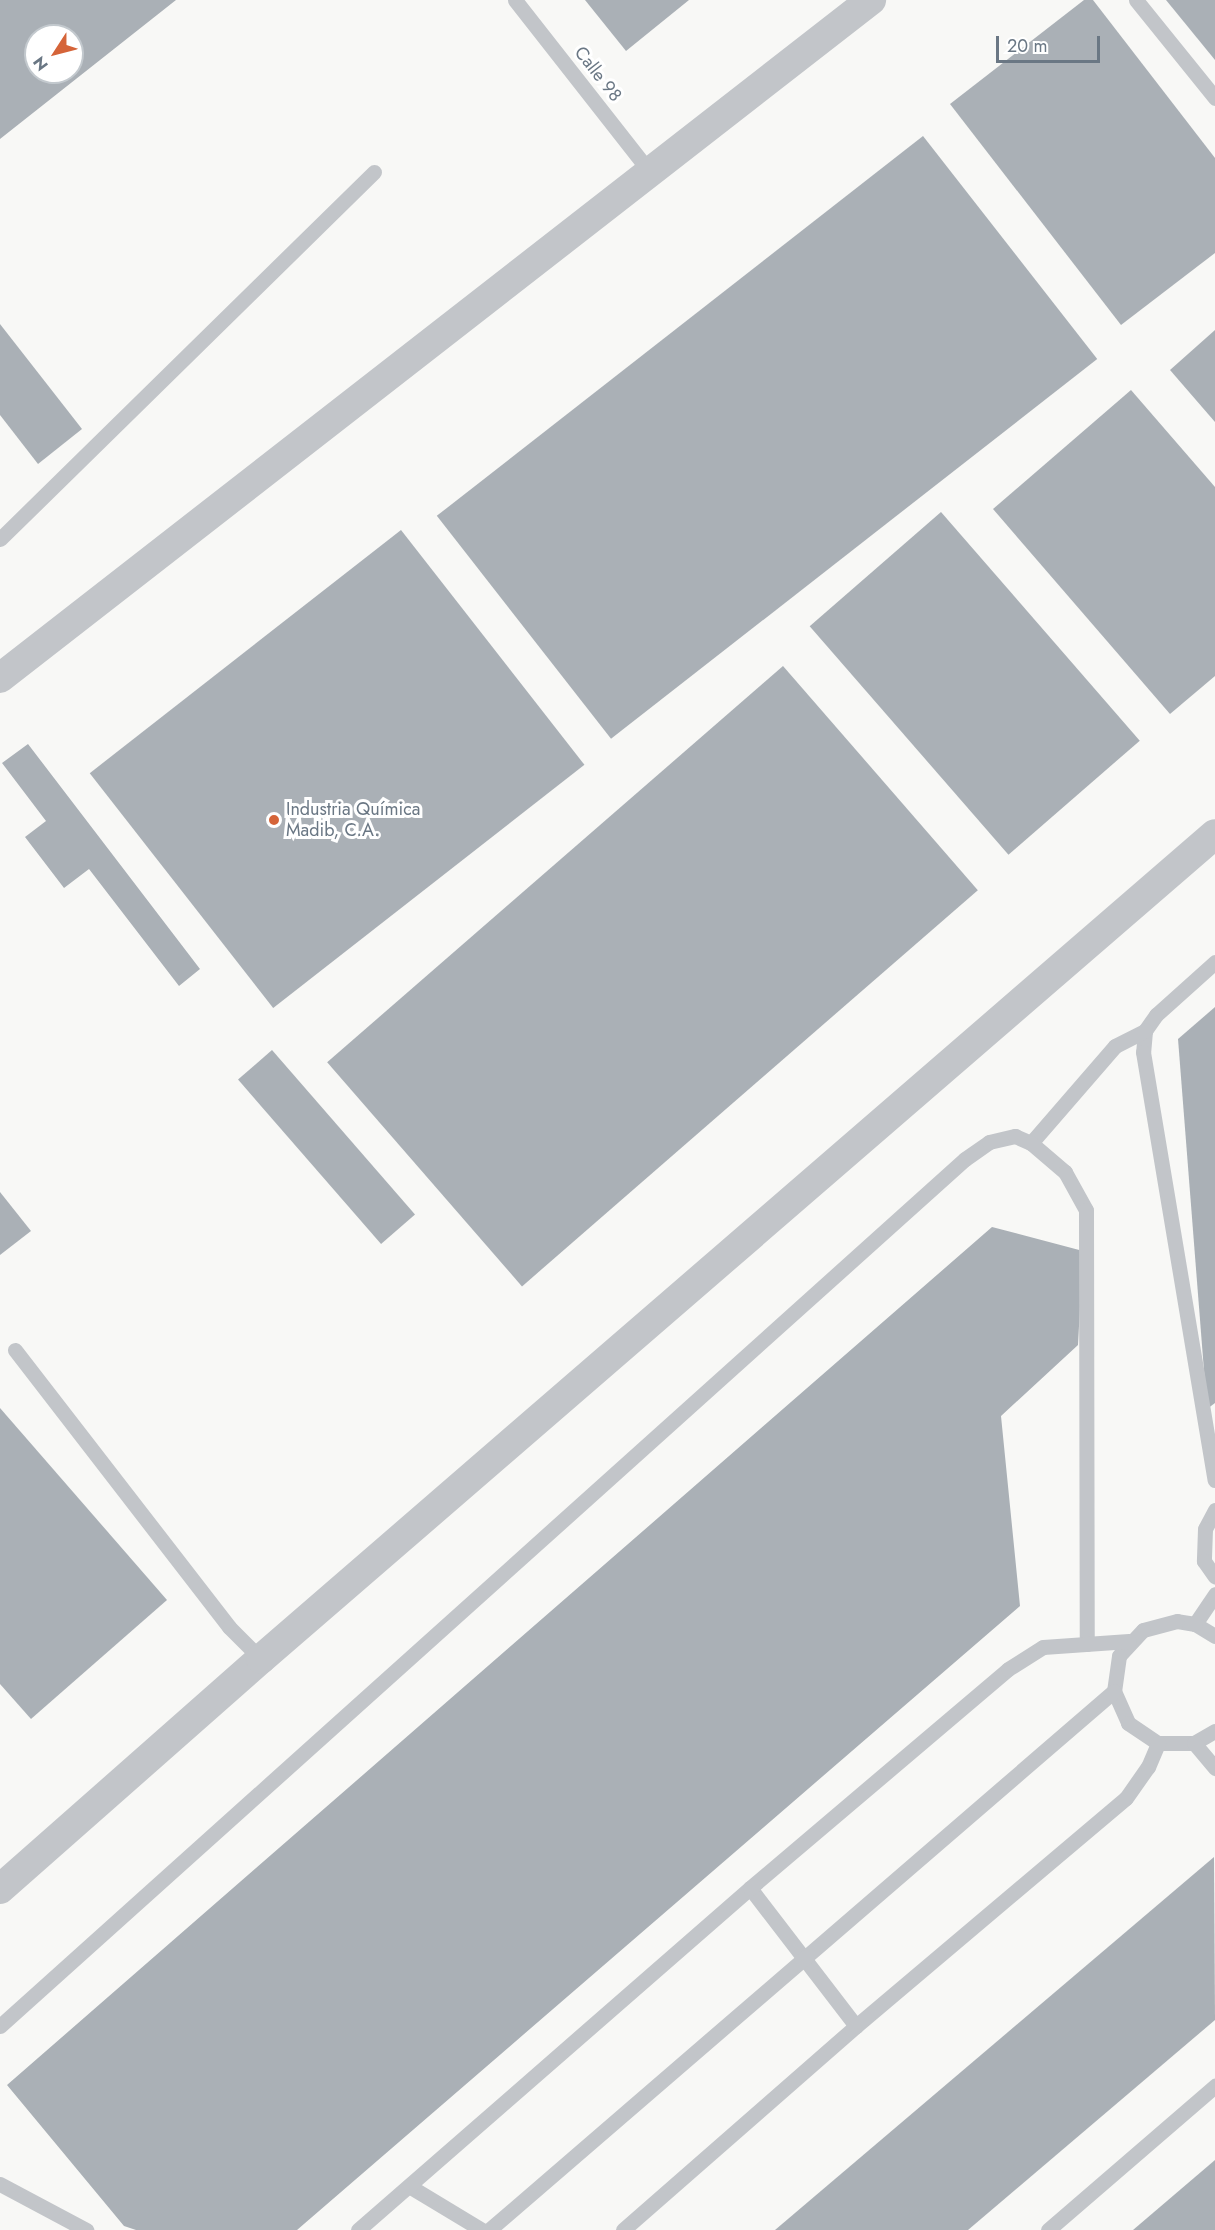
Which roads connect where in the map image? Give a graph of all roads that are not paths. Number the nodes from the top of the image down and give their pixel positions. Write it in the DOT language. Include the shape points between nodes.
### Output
graph roads {
  1 [pos="515,0"];
  2 [pos="871,0"];
  3 [pos="1136,0"];
  4 [pos="1215,98"];
  5 [pos="374,171"];
  6 [pos="650,172"];
  7 [pos="0,538"];
  8 [pos="2,673"];
  9 [pos="1215,834"];
  10 [pos="1215,962"];
  11 [pos="1145,1031"];
  12 [pos="1031,1143"];
  13 [pos="15,1350"];
  14 [pos="1215,1480"];
  15 [pos="1215,1510"];
  16 [pos="1215,1577"];
  17 [pos="1215,1594"];
  18 [pos="1194,1624"];
  19 [pos="1215,1636"];
  20 [pos="1129,1641"];
  21 [pos="1087,1644"];
  22 [pos="261,1659"];
  23 [pos="1114,1691"];
  24 [pos="1215,1731"];
  25 [pos="1158,1743"];
  26 [pos="1194,1743"];
  27 [pos="1215,1768"];
  28 [pos="750,1888"];
  29 [pos="0,1889"];
  30 [pos="804,1957"];
  31 [pos="0,2026"];
  32 [pos="856,2026"];
  33 [pos="1215,2086"];
  34 [pos="0,2184"];
  35 [pos="409,2186"];
  36 [pos="86,2230"];
  37 [pos="358,2230"];
  38 [pos="482,2230"];
  39 [pos="489,2230"];
  40 [pos="623,2230"];
  41 [pos="1048,2230"];
  1 -- 6 [label="lane, Calle 98"];
  2 -- 6 [label="street"];
  3 -- 4 [label="lane"];
  5 -- 7 [label="lane"];
  6 -- 8 [label="street"];
  9 -- 22 [label="street"];
  10 -- 11 [label="lane" via="1156,1015"];
  11 -- 12 [label="lane" via="1115,1046"];
  11 -- 14 [label="lane" via="1143,1052"];
  12 -- 21 [label="lane" via="1065,1172 1086,1210"];
  12 -- 31 [label="lane" via="1015,1137 989,1142 965,1159"];
  13 -- 22 [label="lane" via="229,1627"];
  15 -- 16 [label="lane" via="1205,1529 1204,1562"];
  17 -- 18 [label="lane"];
  18 -- 19 [label="lane"];
  18 -- 20 [label="lane" via="1159,1623"];
  20 -- 21 [label="lane"];
  20 -- 23 [label="lane" via="1114,1673"];
  21 -- 28 [label="lane" via="1043,1647 1008,1669"];
  22 -- 29 [label="street"];
  23 -- 25 [label="lane" via="1128,1723"];
  23 -- 30 [label="lane"];
  24 -- 26 [label="lane"];
  25 -- 26 [label="lane"];
  25 -- 32 [label="lane" via="1148,1767 1126,1798"];
  26 -- 27 [label="lane"];
  28 -- 30 [label="lane"];
  28 -- 35 [label="lane"];
  30 -- 32 [label="lane"];
  30 -- 39 [label="lane"];
  32 -- 40 [label="lane"];
  33 -- 41 [label="lane"];
  34 -- 36 [label="lane"];
  35 -- 37 [label="lane"];
  35 -- 38 [label="lane"];
}
